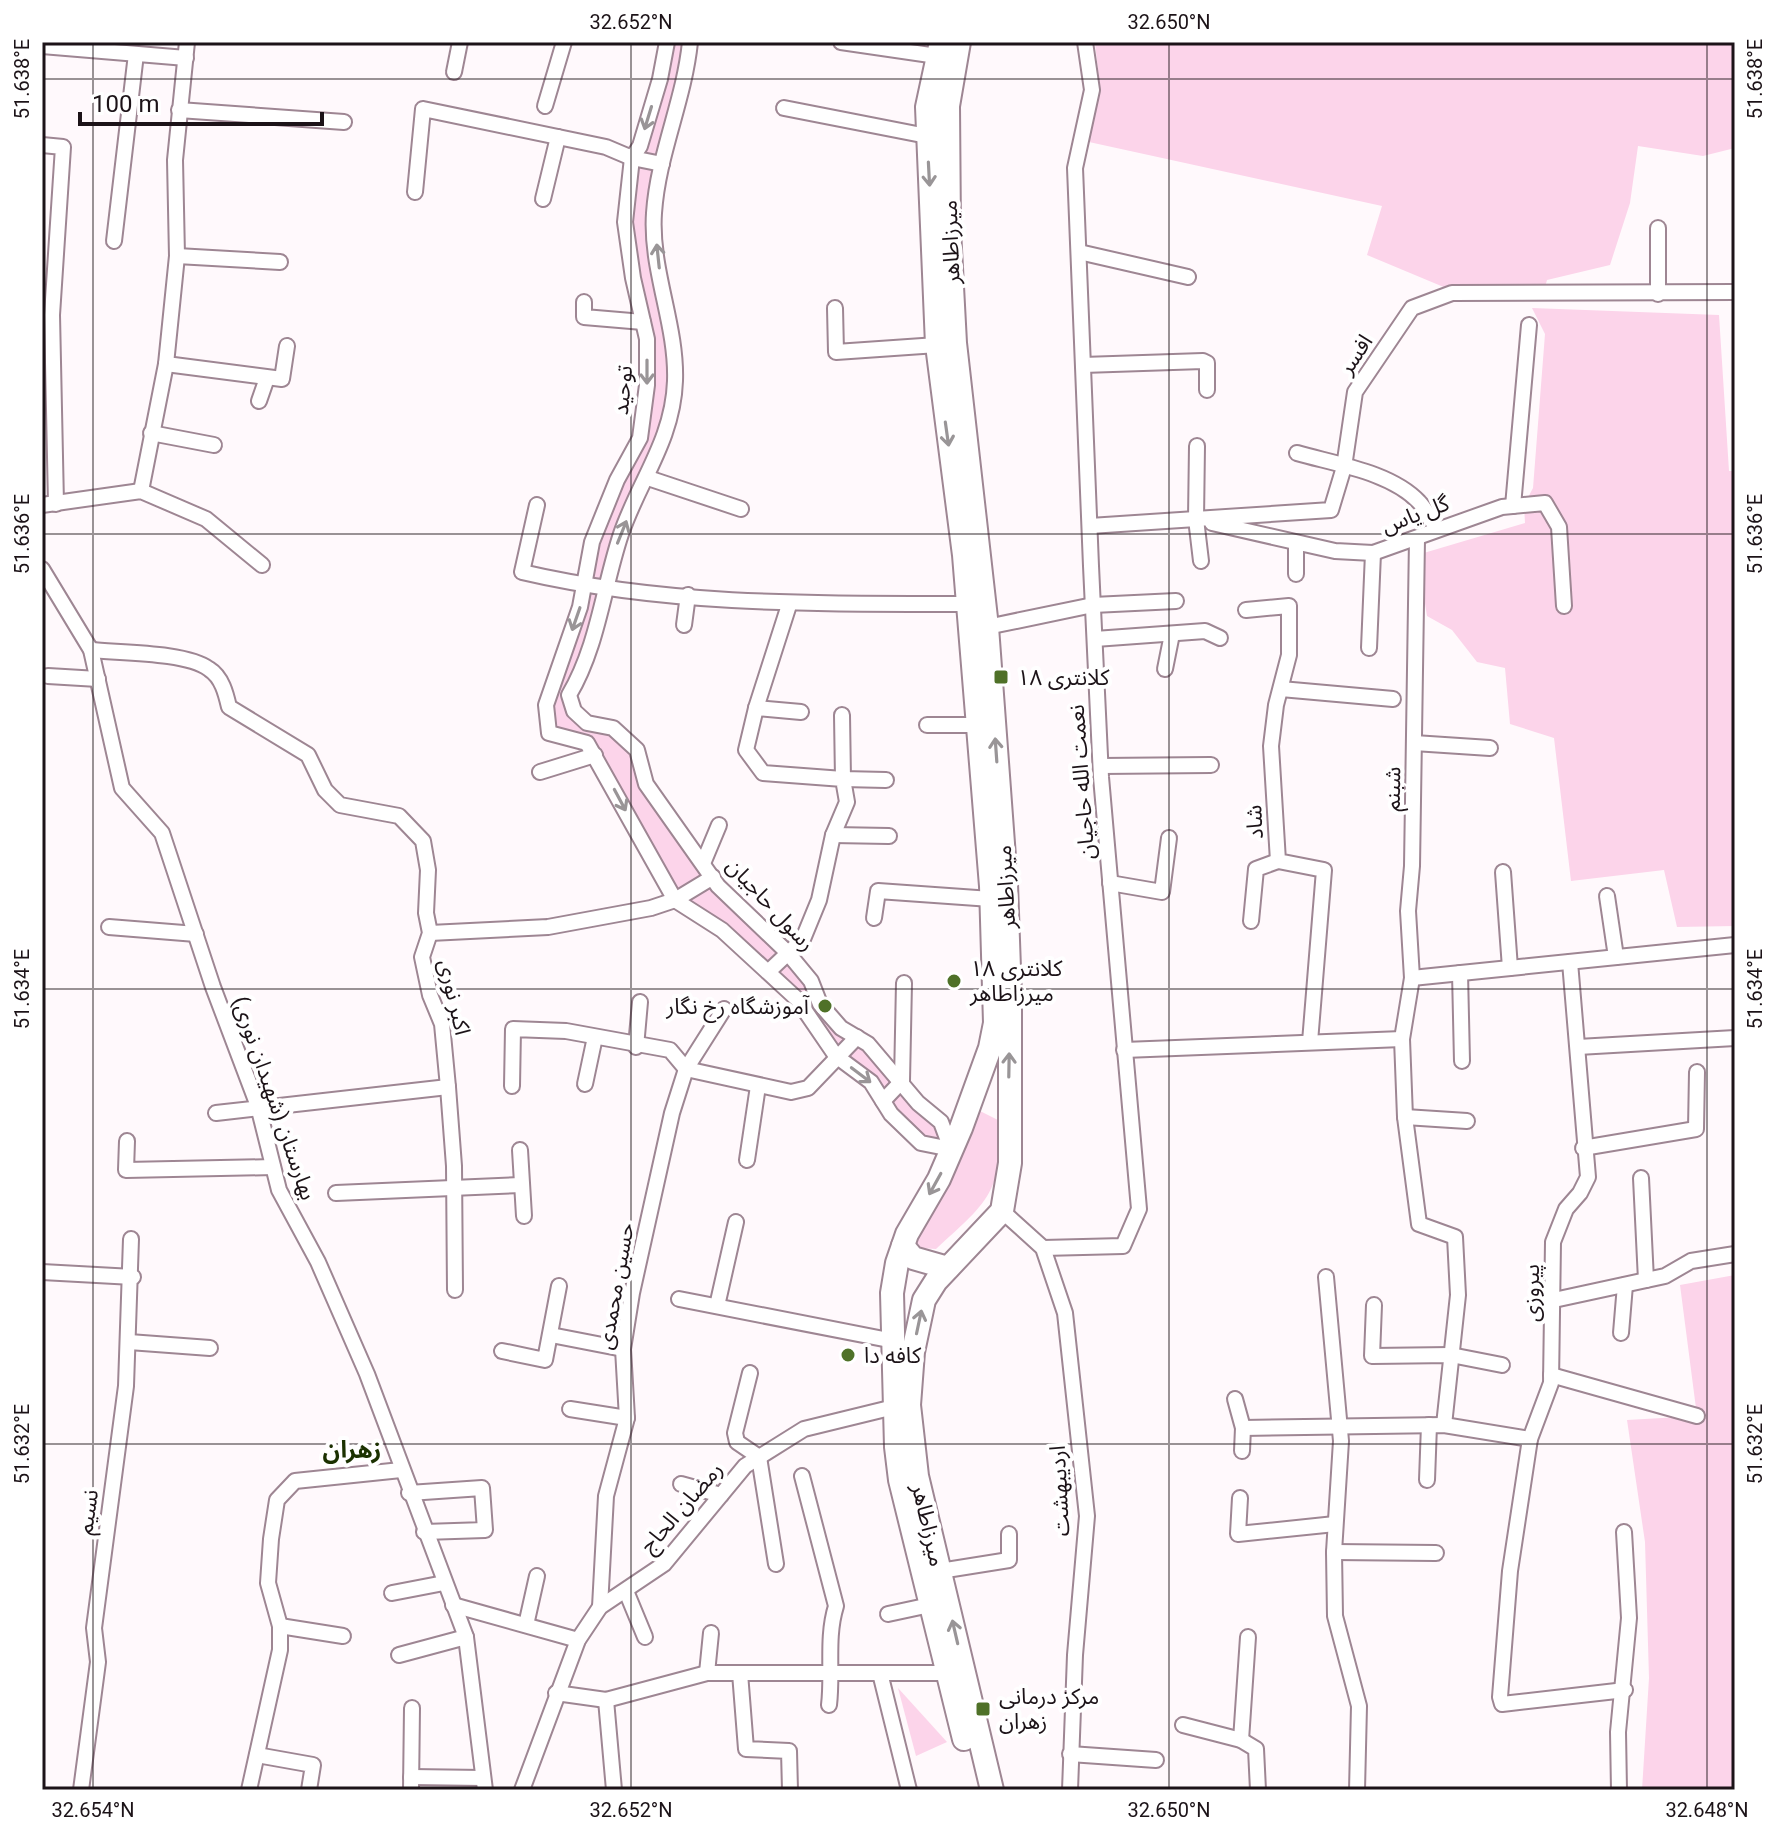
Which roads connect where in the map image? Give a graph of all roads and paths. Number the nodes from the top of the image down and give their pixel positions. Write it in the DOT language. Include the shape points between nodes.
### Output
graph roads {
  1 [pos="187,42"];
  2 [pos="460,42"];
  3 [pos="564,42"];
  4 [pos="667,42"];
  5 [pos="690,42"];
  6 [pos="841,42"];
  7 [pos="959,42"];
  8 [pos="1085,42"];
  9 [pos="42,46"];
  10 [pos="117,47"];
  11 [pos="939,49"];
  12 [pos="136,54"];
  13 [pos="186,58"];
  14 [pos="454,72"];
  15 [pos="545,106"];
  16 [pos="784,108"];
  17 [pos="179,110"];
  18 [pos="344,122"];
  19 [pos="927,136"];
  20 [pos="558,137"];
  21 [pos="42,145"];
  22 [pos="632,158"];
  23 [pos="662,164"];
  24 [pos="415,192"];
  25 [pos="543,199"];
  26 [pos="1658,228"];
  27 [pos="114,241"];
  28 [pos="1079,252"];
  29 [pos="177,256"];
  30 [pos="280,262"];
  31 [pos="1188,277"];
  32 [pos="1735,292"];
  33 [pos="1658,294"];
  34 [pos="584,302"];
  35 [pos="835,308"];
  36 [pos="643,322"];
  37 [pos="1529,325"];
  38 [pos="937,345"];
  39 [pos="287,346"];
  40 [pos="166,364"];
  41 [pos="1083,365"];
  42 [pos="267,378"];
  43 [pos="1207,390"];
  44 [pos="259,401"];
  45 [pos="151,433"];
  46 [pos="214,445"];
  47 [pos="1197,446"];
  48 [pos="1297,453"];
  49 [pos="1344,467"];
  50 [pos="648,478"];
  51 [pos="141,491"];
  52 [pos="611,495"];
  53 [pos="636,503"];
  54 [pos="49,504"];
  55 [pos="537,505"];
  56 [pos="1513,506"];
  57 [pos="741,509"];
  58 [pos="1196,519"];
  59 [pos="1090,526"];
  60 [pos="1436,528"];
  61 [pos="1417,539"];
  62 [pos="1296,543"];
  63 [pos="1373,553"];
  64 [pos="1201,561"];
  65 [pos="262,565"];
  66 [pos="42,569"];
  67 [pos="1296,574"];
  68 [pos="584,586"];
  69 [pos="604,587"];
  70 [pos="688,595"];
  71 [pos="1176,601"];
  72 [pos="968,604"];
  73 [pos="789,605"];
  74 [pos="1093,605"];
  75 [pos="1564,606"];
  76 [pos="1246,610"];
  77 [pos="684,625"];
  78 [pos="987,627"];
  79 [pos="1172,634"];
  80 [pos="1220,638"];
  81 [pos="1095,639"];
  82 [pos="1369,648"];
  83 [pos="91,650"];
  84 [pos="1165,669"];
  85 [pos="48,676"];
  86 [pos="98,679"];
  87 [pos="1281,689"];
  88 [pos="1393,699"];
  89 [pos="756,708"];
  90 [pos="801,712"];
  91 [pos="842,715"];
  92 [pos="927,725"];
  93 [pos="976,725"];
  94 [pos="1414,743"];
  95 [pos="1490,748"];
  96 [pos="595,755"];
  97 [pos="1211,765"];
  98 [pos="1101,766"];
  99 [pos="540,772"];
  100 [pos="843,779"];
  101 [pos="886,780"];
  102 [pos="719,825"];
  103 [pos="833,835"];
  104 [pos="889,836"];
  105 [pos="1169,838"];
  106 [pos="704,861"];
  107 [pos="1278,861"];
  108 [pos="1503,872"];
  109 [pos="713,877"];
  110 [pos="1110,883"];
  111 [pos="1607,896"];
  112 [pos="991,899"];
  113 [pos="675,900"];
  114 [pos="874,918"];
  115 [pos="1251,921"];
  116 [pos="755,923"];
  117 [pos="109,927"];
  118 [pos="430,933"];
  119 [pos="196,934"];
  120 [pos="1735,945"];
  121 [pos="742,946"];
  122 [pos="787,952"];
  123 [pos="1616,957"];
  124 [pos="1570,962"];
  125 [pos="1510,968"];
  126 [pos="768,972"];
  127 [pos="1460,973"];
  128 [pos="1412,978"];
  129 [pos="904,983"];
  130 [pos="640,1002"];
  131 [pos="724,1009"];
  132 [pos="595,1037"];
  133 [pos="857,1037"];
  134 [pos="1735,1038"];
  135 [pos="1402,1039"];
  136 [pos="1310,1042"];
  137 [pos="636,1047"];
  138 [pos="1578,1047"];
  139 [pos="1124,1050"];
  140 [pos="836,1056"];
  141 [pos="1462,1061"];
  142 [pos="686,1069"];
  143 [pos="1697,1072"];
  144 [pos="902,1081"];
  145 [pos="585,1084"];
  146 [pos="512,1086"];
  147 [pos="758,1086"];
  148 [pos="448,1087"];
  149 [pos="971,1099"];
  150 [pos="883,1101"];
  151 [pos="258,1106"];
  152 [pos="1009,1108"];
  153 [pos="216,1113"];
  154 [pos="1405,1117"];
  155 [pos="1467,1121"];
  156 [pos="127,1141"];
  157 [pos="1583,1148"];
  158 [pos="951,1149"];
  159 [pos="520,1150"];
  160 [pos="747,1160"];
  161 [pos="273,1167"];
  162 [pos="1641,1178"];
  163 [pos="521,1185"];
  164 [pos="455,1186"];
  165 [pos="336,1193"];
  166 [pos="1002,1211"];
  167 [pos="524,1216"];
  168 [pos="736,1222"];
  169 [pos="131,1239"];
  170 [pos="903,1246"];
  171 [pos="1043,1248"];
  172 [pos="1735,1254"];
  173 [pos="948,1268"];
  174 [pos="42,1272"];
  175 [pos="133,1277"];
  176 [pos="1326,1277"];
  177 [pos="1646,1280"];
  178 [pos="1625,1285"];
  179 [pos="559,1286"];
  180 [pos="455,1290"];
  181 [pos="679,1299"];
  182 [pos="1554,1300"];
  183 [pos="1374,1305"];
  184 [pos="717,1306"];
  185 [pos="1621,1333"];
  186 [pos="551,1335"];
  187 [pos="894,1341"];
  188 [pos="129,1342"];
  189 [pos="210,1348"];
  190 [pos="623,1349"];
  191 [pos="502,1351"];
  192 [pos="1451,1355"];
  193 [pos="1502,1365"];
  194 [pos="750,1373"];
  195 [pos="1551,1375"];
  196 [pos="1235,1399"];
  197 [pos="894,1407"];
  198 [pos="570,1409"];
  199 [pos="1697,1416"];
  200 [pos="627,1418"];
  201 [pos="1436,1425"];
  202 [pos="1340,1426"];
  203 [pos="1243,1428"];
  204 [pos="1530,1439"];
  205 [pos="1242,1451"];
  206 [pos="759,1457"];
  207 [pos="401,1470"];
  208 [pos="802,1476"];
  209 [pos="1427,1480"];
  210 [pos="681,1484"];
  211 [pos="409,1493"];
  212 [pos="721,1495"];
  213 [pos="1240,1498"];
  214 [pos="1335,1524"];
  215 [pos="424,1532"];
  216 [pos="1624,1532"];
  217 [pos="1009,1534"];
  218 [pos="1334,1552"];
  219 [pos="1436,1553"];
  220 [pos="776,1564"];
  221 [pos="940,1571"];
  222 [pos="537,1576"];
  223 [pos="444,1583"];
  224 [pos="626,1591"];
  225 [pos="392,1593"];
  226 [pos="453,1605"];
  227 [pos="930,1605"];
  228 [pos="600,1607"];
  229 [pos="888,1614"];
  230 [pos="526,1625"];
  231 [pos="280,1626"];
  232 [pos="711,1633"];
  233 [pos="343,1636"];
  234 [pos="466,1637"];
  235 [pos="645,1637"];
  236 [pos="1248,1637"];
  237 [pos="578,1640"];
  238 [pos="399,1655"];
  239 [pos="833,1672"];
  240 [pos="707,1673"];
  241 [pos="740,1673"];
  242 [pos="880,1673"];
  243 [pos="947,1673"];
  244 [pos="1625,1690"];
  245 [pos="556,1693"];
  246 [pos="606,1700"];
  247 [pos="829,1705"];
  248 [pos="412,1708"];
  249 [pos="1183,1725"];
  250 [pos="1241,1740"];
  251 [pos="1070,1754"];
  252 [pos="257,1755"];
  253 [pos="1156,1760"];
  254 [pos="411,1784"];
  255 [pos="484,1784"];
  256 [pos="81,1790"];
  257 [pos="249,1790"];
  258 [pos="309,1790"];
  259 [pos="522,1790"];
  260 [pos="614,1790"];
  261 [pos="790,1790"];
  262 [pos="909,1790"];
  263 [pos="977,1790"];
  264 [pos="992,1790"];
  265 [pos="1070,1790"];
  266 [pos="1258,1790"];
  267 [pos="1357,1790"];
  268 [pos="1619,1790"];
  1 -- 13 [label="street"];
  2 -- 14 [label="street"];
  3 -- 15 [label="street"];
  4 -- 22 [label="street, توحید, one-way" via="640,146"];
  5 -- 23 [label="street" via="686,83"];
  6 -- 11 [label="street"];
  7 -- 78 [label="main road, میرزاطاهر" via="948,106 949,230 955,343"];
  8 -- 28 [label="street, نعمت الله حاجیان" via="1092,90 1075,168"];
  9 -- 10 [label="street"];
  10 -- 12 [label="street"];
  11 -- 19 [label="main road, میرزاطاهر"];
  12 -- 13 [label="street"];
  12 -- 27 [label="street"];
  13 -- 17 [label="street"];
  16 -- 19 [label="street"];
  17 -- 18 [label="street"];
  17 -- 29 [label="street"];
  19 -- 38 [label="main road, میرزاطاهر, one-way"];
  20 -- 22 [label="street"];
  20 -- 24 [label="street" via="423,109"];
  20 -- 25 [label="street"];
  21 -- 54 [label="street" via="63,147 52,315"];
  22 -- 23 [label="street"];
  22 -- 36 [label="street, توحید" via="625,222"];
  50 -- 23 [label="street, one-way" via="666,438 675,383 673,327 659,273 654,215"];
  26 -- 33 [label="street"];
  28 -- 31 [label="street"];
  28 -- 41 [label="street, نعمت الله حاجیان"];
  29 -- 30 [label="street"];
  29 -- 40 [label="street"];
  32 -- 33 [label="street, افسر"];
  33 -- 49 [label="street, افسر" via="1452,293 1412,308 1355,392"];
  34 -- 36 [label="street" via="584,317"];
  35 -- 38 [label="street" via="836,352"];
  36 -- 52 [label="street, توحید, one-way" via="647,385 640,438"];
  37 -- 56 [label="street"];
  38 -- 72 [label="main road, میرزاطاهر, one-way"];
  39 -- 42 [label="street" via="282,379"];
  40 -- 42 [label="street"];
  40 -- 45 [label="street"];
  41 -- 43 [label="street" via="1203,361"];
  41 -- 59 [label="street, نعمت الله حاجیان"];
  42 -- 44 [label="street"];
  45 -- 46 [label="street"];
  45 -- 51 [label="street"];
  47 -- 58 [label="street"];
  48 -- 49 [label="street"];
  49 -- 58 [label="street, افسر" via="1334,507 1327,513"];
  49 -- 60 [label="street" via="1410,494"];
  50 -- 53 [label="street"];
  50 -- 57 [label="street"];
  51 -- 54 [label="street"];
  51 -- 65 [label="street" via="206,519"];
  52 -- 53 [label="street"];
  52 -- 68 [label="street, توحید" via="592,542"];
  69 -- 53 [label="street, one-way"];
  55 -- 68 [label="street" via="522,572"];
  56 -- 60 [label="street, گل یاس"];
  56 -- 75 [label="street, گل یاس" via="1545,503 1559,527"];
  58 -- 59 [label="street, افسر"];
  58 -- 62 [label="street, گل یاس"];
  58 -- 64 [label="street"];
  59 -- 74 [label="street, نعمت الله حاجیان"];
  60 -- 61 [label="street, گل یاس"];
  61 -- 63 [label="street, گل یاس"];
  61 -- 94 [label="street, شبنم"];
  62 -- 63 [label="street, گل یاس"];
  62 -- 67 [label="street"];
  63 -- 82 [label="street"];
  66 -- 83 [label="street, بهارستان (شهیدان نوری)"];
  68 -- 69 [label="street"];
  68 -- 96 [label="street, توحید, one-way" via="546,705 549,733 587,743"];
  69 -- 70 [label="street"];
  69 -- 106 [label="street, رسول حاجیان" via="586,666 569,695 574,711 587,723 613,728 637,750 646,784"];
  70 -- 73 [label="street"];
  70 -- 77 [label="street"];
  71 -- 74 [label="street"];
  72 -- 73 [label="street"];
  72 -- 93 [label="main road, میرزاطاهر"];
  73 -- 89 [label="street"];
  74 -- 78 [label="street"];
  74 -- 81 [label="street, نعمت الله حاجیان"];
  76 -- 87 [label="street, شاد" via="1289,606 1289,655"];
  152 -- 78 [label="main road, میرزاطاهر, one-way" via="1006,884"];
  79 -- 80 [label="street" via="1205,631"];
  79 -- 81 [label="street"];
  79 -- 84 [label="street"];
  81 -- 98 [label="street, نعمت الله حاجیان"];
  83 -- 86 [label="street, بهارستان (شهیدان نوری)"];
  83 -- 118 [label="street, اکبر نوری" via="189,661 209,669 225,690 229,707 308,755 325,790 340,805 399,816 412,826 423,841 428,870"];
  85 -- 86 [label="street"];
  86 -- 119 [label="street, بهارستان (شهیدان نوری)" via="122,788 162,833"];
  87 -- 88 [label="street"];
  87 -- 107 [label="street, شاد" via="1271,746"];
  89 -- 90 [label="street"];
  89 -- 100 [label="street" via="746,750 763,773"];
  91 -- 100 [label="street"];
  92 -- 93 [label="street"];
  93 -- 112 [label="main road, میرزاطاهر"];
  94 -- 95 [label="street"];
  94 -- 128 [label="street, شبنم" via="1408,911"];
  96 -- 99 [label="street"];
  96 -- 113 [label="street, one-way"];
  97 -- 98 [label="street"];
  98 -- 110 [label="street, نعمت الله حاجیان"];
  100 -- 101 [label="street"];
  100 -- 103 [label="street" via="847,802"];
  102 -- 106 [label="street"];
  103 -- 104 [label="street"];
  103 -- 122 [label="street" via="819,900 803,939"];
  105 -- 110 [label="street" via="1162,892"];
  106 -- 109 [label="street, رسول حاجیان"];
  107 -- 115 [label="street" via="1256,869"];
  107 -- 136 [label="street, شاد" via="1324,870"];
  108 -- 125 [label="street"];
  109 -- 113 [label="street"];
  109 -- 116 [label="street, رسول حاجیان"];
  110 -- 139 [label="street, نعمت الله حاجیان"];
  111 -- 123 [label="street"];
  112 -- 114 [label="street" via="878,891"];
  112 -- 149 [label="main road, میرزاطاهر" via="995,1023"];
  113 -- 118 [label="street" via="548,927"];
  113 -- 121 [label="street"];
  116 -- 121 [label="street"];
  116 -- 122 [label="street, رسول حاجیان"];
  117 -- 119 [label="street"];
  118 -- 148 [label="street, اکبر نوری" via="422,957 442,1024"];
  119 -- 151 [label="street, بهارستان (شهیدان نوری)"];
  120 -- 123 [label="street"];
  121 -- 126 [label="street"];
  122 -- 126 [label="street"];
  122 -- 133 [label="street, رسول حاجیان" via="811,981 820,1004"];
  123 -- 124 [label="street"];
  124 -- 125 [label="street"];
  124 -- 138 [label="street, پیروزی"];
  125 -- 127 [label="street"];
  126 -- 140 [label="street" via="797,999"];
  127 -- 128 [label="street"];
  127 -- 141 [label="street"];
  128 -- 135 [label="street, شبنم"];
  129 -- 144 [label="street"];
  130 -- 137 [label="street"];
  131 -- 142 [label="street, حسین محمدی"];
  132 -- 137 [label="street"];
  132 -- 145 [label="street"];
  132 -- 146 [label="street" via="513,1029"];
  133 -- 140 [label="street"];
  133 -- 144 [label="street, رسول حاجیان"];
  134 -- 138 [label="street"];
  135 -- 136 [label="street"];
  135 -- 154 [label="street, شبنم"];
  136 -- 139 [label="street"];
  137 -- 142 [label="street" via="670,1050"];
  138 -- 157 [label="street, پیروزی"];
  139 -- 171 [label="street, نعمت الله حاجیان" via="1139,1209 1123,1246"];
  140 -- 147 [label="street" via="808,1088 791,1092"];
  140 -- 150 [label="street, one-way" via="871,1082"];
  142 -- 147 [label="street"];
  142 -- 190 [label="street, حسین محمدی"];
  143 -- 157 [label="street" via="1696,1129"];
  144 -- 150 [label="street"];
  144 -- 158 [label="street, رسول حاجیان" via="941,1122"];
  147 -- 160 [label="street"];
  148 -- 151 [label="street"];
  148 -- 164 [label="street, اکبر نوری"];
  149 -- 152 [label="main road"];
  149 -- 158 [label="main road, میرزاطاهر"];
  150 -- 158 [label="street" via="921,1143"];
  151 -- 153 [label="street"];
  151 -- 161 [label="street, بهارستان (شهیدان نوری)"];
  152 -- 166 [label="main road, میرزاطاهر" via="1009,1178"];
  154 -- 155 [label="street"];
  154 -- 192 [label="street, شبنم" via="1419,1224 1455,1237 1458,1295"];
  156 -- 161 [label="street" via="126,1170"];
  157 -- 182 [label="street, پیروزی" via="1588,1177 1566,1209 1553,1242"];
  158 -- 170 [label="main road, میرزاطاهر, one-way"];
  159 -- 163 [label="street"];
  161 -- 207 [label="street, بهارستان (شهیدان نوری)" via="279,1190 318,1262 367,1374"];
  162 -- 177 [label="street"];
  163 -- 164 [label="street"];
  163 -- 167 [label="street"];
  164 -- 165 [label="street"];
  164 -- 180 [label="street, اکبر نوری"];
  166 -- 171 [label="street, اردیبهشت"];
  166 -- 173 [label="main road, میرزاطاهر"];
  168 -- 184 [label="street"];
  169 -- 175 [label="street, نسیم"];
  170 -- 173 [label="main road" via="913,1258"];
  170 -- 187 [label="main road, میرزاطاهر" via="892,1293"];
  171 -- 251 [label="street, اردیبهشت" via="1065,1313 1087,1516"];
  172 -- 177 [label="street" via="1691,1261"];
  221 -- 173 [label="main road, میرزاطاهر, one-way" via="917,1476 909,1405 924,1300"];
  174 -- 175 [label="street"];
  175 -- 188 [label="street, نسیم"];
  176 -- 202 [label="street"];
  177 -- 178 [label="street"];
  178 -- 182 [label="street"];
  178 -- 185 [label="street"];
  179 -- 186 [label="street"];
  181 -- 184 [label="street"];
  182 -- 195 [label="street, پیروزی"];
  183 -- 192 [label="street" via="1372,1356"];
  184 -- 187 [label="street"];
  186 -- 190 [label="street"];
  186 -- 191 [label="street" via="545,1360"];
  187 -- 197 [label="main road, میرزاطاهر"];
  188 -- 189 [label="street"];
  188 -- 256 [label="street, نسیم" via="94,1628 98,1662"];
  190 -- 200 [label="street, حسین محمدی"];
  192 -- 193 [label="street"];
  192 -- 201 [label="street"];
  194 -- 206 [label="street" via="735,1433 737,1442"];
  195 -- 199 [label="street"];
  195 -- 204 [label="street, پیروزی"];
  196 -- 203 [label="street"];
  197 -- 206 [label="street, رمضان الحاج" via="804,1429"];
  197 -- 227 [label="main road, میرزاطاهر" via="900,1480"];
  198 -- 200 [label="street"];
  200 -- 228 [label="street, حسین محمدی" via="606,1496"];
  201 -- 202 [label="street"];
  201 -- 204 [label="street"];
  201 -- 209 [label="street"];
  202 -- 203 [label="street"];
  202 -- 214 [label="street"];
  203 -- 205 [label="street"];
  204 -- 244 [label="street, پیروزی" via="1510,1571 1502,1704"];
  206 -- 212 [label="street, رمضان الحاج"];
  206 -- 220 [label="street"];
  207 -- 211 [label="street, بهارستان (شهیدان نوری)"];
  207 -- 231 [label="street" via="295,1481 277,1500 268,1583"];
  208 -- 239 [label="street" via="836,1606 830,1625"];
  210 -- 212 [label="street"];
  211 -- 215 [label="street, بهارستان (شهیدان نوری)"];
  211 -- 215 [label="street" via="482,1488 485,1530"];
  212 -- 224 [label="street, رمضان الحاج" via="664,1564"];
  213 -- 214 [label="street" via="1238,1534"];
  214 -- 218 [label="street"];
  215 -- 223 [label="street, بهارستان (شهیدان نوری)"];
  216 -- 244 [label="street" via="1629,1618"];
  217 -- 221 [label="street" via="1009,1560"];
  218 -- 219 [label="street"];
  218 -- 267 [label="street" via="1335,1616 1359,1706"];
  264 -- 221 [label="main road, میرزاطاهر, one-way"];
  222 -- 230 [label="street"];
  223 -- 225 [label="street"];
  223 -- 226 [label="street, بهارستان (شهیدان نوری)"];
  224 -- 228 [label="street, رمضان الحاج"];
  224 -- 235 [label="street"];
  226 -- 230 [label="street"];
  226 -- 234 [label="street, بهارستان (شهیدان نوری)"];
  227 -- 229 [label="street"];
  227 -- 243 [label="main road, میرزاطاهر"];
  228 -- 237 [label="street, رمضان الحاج"];
  230 -- 237 [label="street"];
  231 -- 233 [label="street"];
  231 -- 252 [label="street" via="280,1650"];
  232 -- 240 [label="street"];
  234 -- 238 [label="street"];
  234 -- 255 [label="street, بهارستان (شهیدان نوری)"];
  236 -- 250 [label="street"];
  237 -- 245 [label="street, رمضان الحاج"];
  239 -- 241 [label="street"];
  239 -- 242 [label="street"];
  239 -- 247 [label="street"];
  240 -- 241 [label="street"];
  240 -- 246 [label="street"];
  241 -- 261 [label="street" via="746,1749 789,1751"];
  242 -- 243 [label="street"];
  242 -- 262 [label="street"];
  243 -- 263 [label="main road, میرزاطاهر"];
  244 -- 268 [label="street" via="1618,1732"];
  245 -- 246 [label="street"];
  245 -- 259 [label="street, رمضان الحاج"];
  246 -- 260 [label="street"];
  248 -- 254 [label="street"];
  249 -- 250 [label="street"];
  250 -- 266 [label="street" via="1256,1749"];
  251 -- 253 [label="street"];
  251 -- 265 [label="street, اردیبهشت"];
  252 -- 257 [label="street"];
  252 -- 258 [label="street" via="313,1765"];
  254 -- 255 [label="street"];
}
